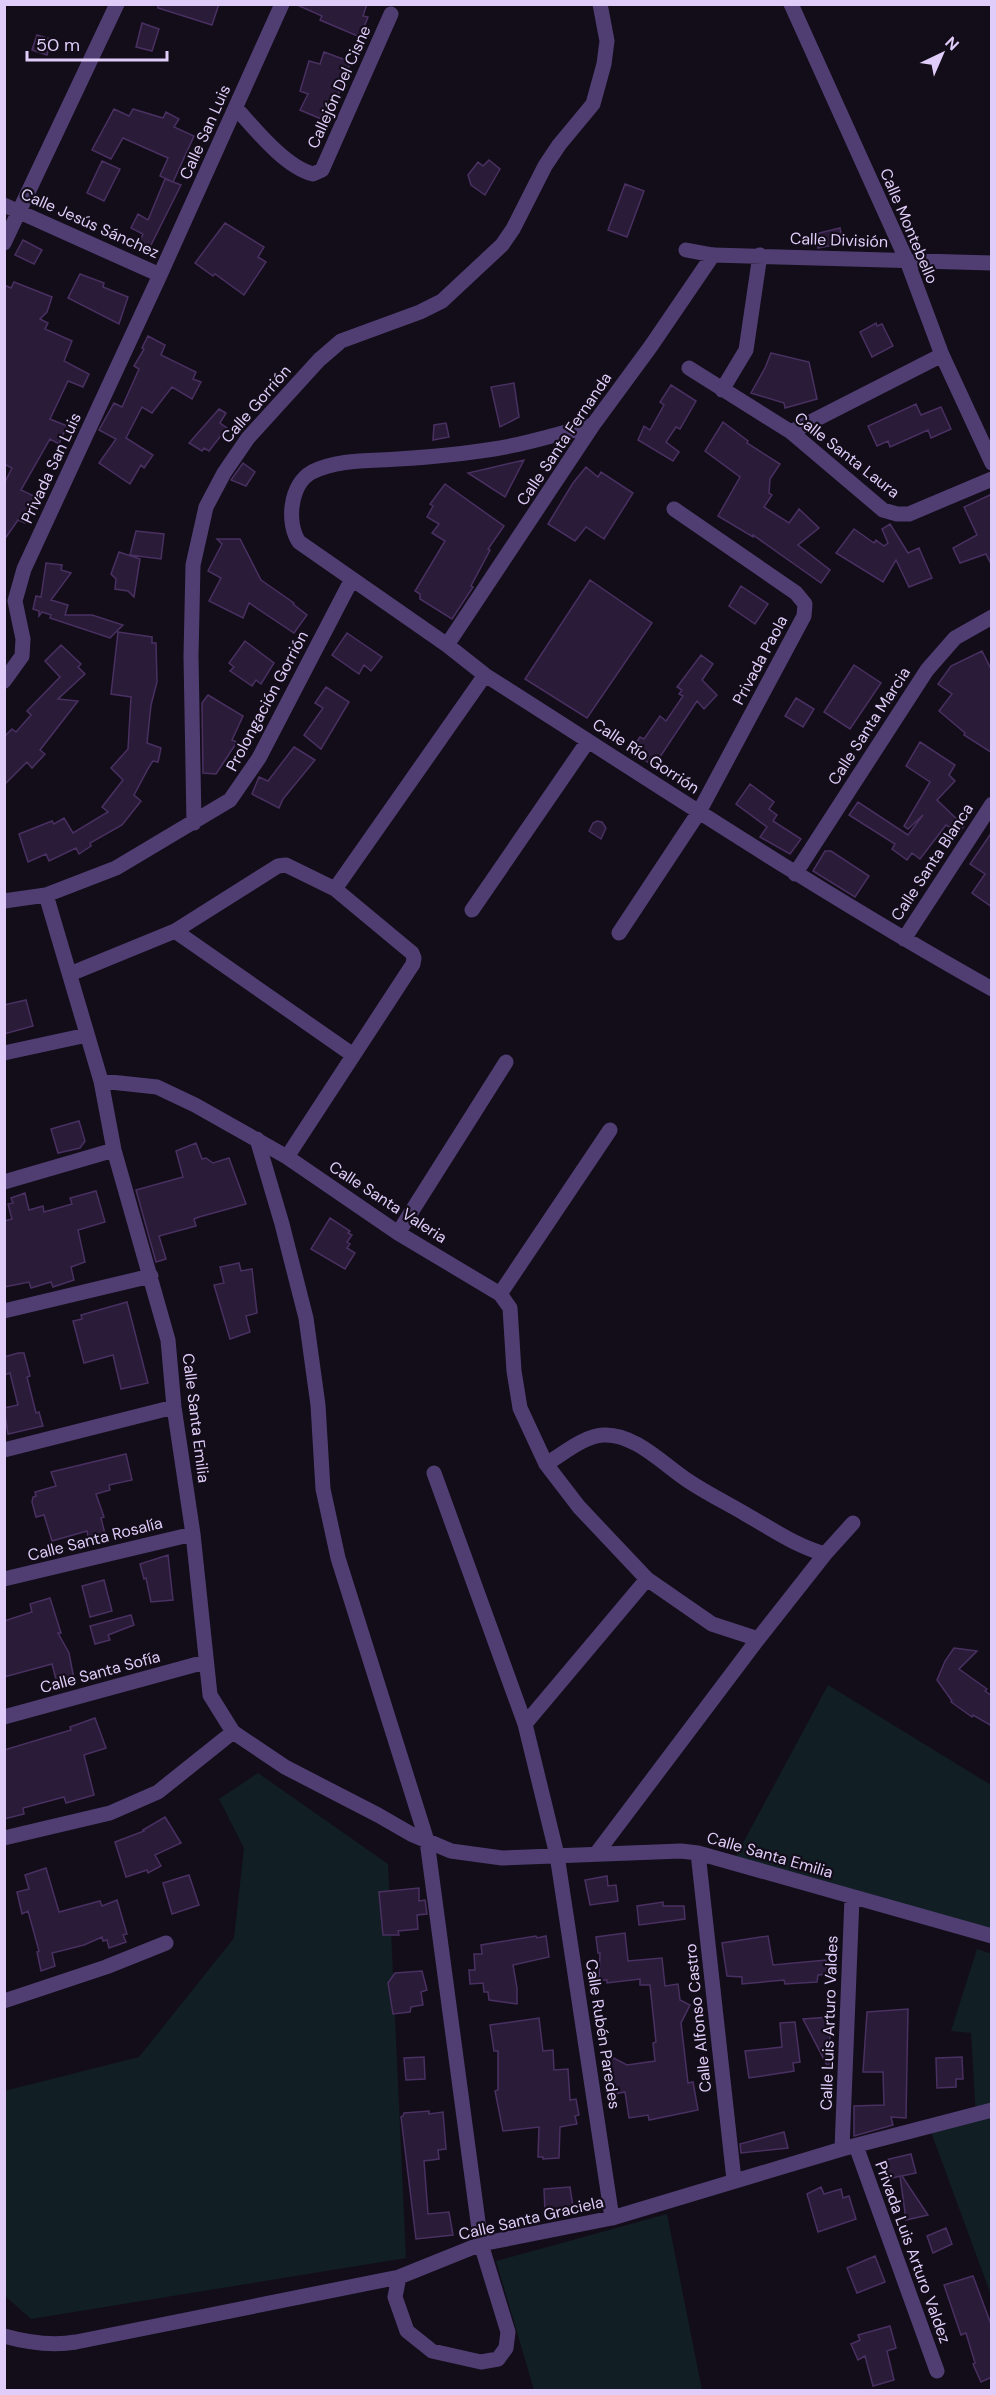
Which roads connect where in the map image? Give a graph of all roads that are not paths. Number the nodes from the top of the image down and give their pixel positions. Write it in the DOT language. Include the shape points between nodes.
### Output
graph roads {
  1 [pos="117,4"];
  2 [pos="282,4"];
  3 [pos="600,4"];
  4 [pos="791,4"];
  5 [pos="391,14"];
  6 [pos="236,108"];
  7 [pos="4,205"];
  8 [pos="19,212"];
  9 [pos="4,243"];
  10 [pos="686,250"];
  11 [pos="713,255"];
  12 [pos="760,255"];
  13 [pos="907,261"];
  14 [pos="992,263"];
  15 [pos="160,275"];
  16 [pos="942,355"];
  17 [pos="689,368"];
  18 [pos="722,390"];
  19 [pos="593,425"];
  20 [pos="791,432"];
  21 [pos="992,463"];
  22 [pos="992,479"];
  23 [pos="674,509"];
  24 [pos="352,579"];
  25 [pos="992,617"];
  26 [pos="447,645"];
  27 [pos="484,675"];
  28 [pos="4,681"];
  29 [pos="588,741"];
  30 [pos="992,804"];
  31 [pos="699,812"];
  32 [pos="194,823"];
  33 [pos="795,874"];
  34 [pos="335,889"];
  35 [pos="46,895"];
  36 [pos="4,901"];
  37 [pos="472,910"];
  38 [pos="175,931"];
  39 [pos="619,933"];
  40 [pos="903,939"];
  41 [pos="70,974"];
  42 [pos="992,988"];
  43 [pos="87,1035"];
  44 [pos="4,1053"];
  45 [pos="353,1055"];
  46 [pos="506,1062"];
  47 [pos="101,1081"];
  48 [pos="610,1130"];
  49 [pos="257,1139"];
  50 [pos="114,1150"];
  51 [pos="286,1157"];
  52 [pos="4,1182"];
  53 [pos="398,1233"];
  54 [pos="151,1276"];
  55 [pos="500,1294"];
  56 [pos="4,1311"];
  57 [pos="174,1407"];
  58 [pos="4,1450"];
  59 [pos="546,1464"];
  60 [pos="434,1473"];
  61 [pos="853,1523"];
  62 [pos="193,1533"];
  63 [pos="825,1554"];
  64 [pos="4,1579"];
  65 [pos="647,1579"];
  66 [pos="758,1639"];
  67 [pos="205,1662"];
  68 [pos="4,1717"];
  69 [pos="525,1724"];
  70 [pos="233,1732"];
  71 [pos="4,1838"];
  72 [pos="427,1841"];
  73 [pos="698,1853"];
  74 [pos="596,1854"];
  75 [pos="557,1855"];
  76 [pos="852,1898"];
  77 [pos="992,1936"];
  78 [pos="166,1944"];
  79 [pos="4,2001"];
  80 [pos="992,2110"];
  81 [pos="849,2147"];
  82 [pos="734,2180"];
  83 [pos="612,2218"];
  84 [pos="481,2244"];
  85 [pos="399,2277"];
  86 [pos="4,2336"];
  87 [pos="937,2371"];
  1 -- 8 [label="street"];
  2 -- 6 [label="street, Calle San Luis"];
  3 -- 32 [label="street, Calle Gorrión" via="607,40 593,104 545,166 502,245 442,301 341,341 319,360 248,438 206,507 193,565"];
  4 -- 13 [label="street, Calle Montebello"];
  5 -- 6 [label="street, Callejón Del Cisne" via="322,170 313,174 301,171"];
  6 -- 15 [label="street, Calle San Luis"];
  7 -- 8 [label="street, Calle Jesús Sánchez"];
  8 -- 9 [label="street"];
  8 -- 15 [label="street, Calle Jesús Sánchez"];
  10 -- 11 [label="street, Calle División"];
  11 -- 12 [label="street, Calle División"];
  11 -- 19 [label="street, Calle Santa Fernanda"];
  12 -- 13 [label="street, Calle División"];
  12 -- 18 [label="street" via="746,350"];
  13 -- 14 [label="street, Calle División"];
  13 -- 16 [label="street, Calle Montebello"];
  15 -- 28 [label="street, Privada San Luis" via="24,568 15,601 23,639 22,656"];
  16 -- 20 [label="street"];
  16 -- 21 [label="street, Calle Montebello"];
  17 -- 18 [label="street, Calle Santa Laura"];
  18 -- 20 [label="street, Calle Santa Laura"];
  19 -- 24 [label="street, Calle Río Gorrión" via="495,449 344,462 311,472 294,497 294,535"];
  19 -- 26 [label="street, Calle Santa Fernanda"];
  20 -- 22 [label="street, Calle Santa Laura" via="883,510 897,514 909,514"];
  23 -- 31 [label="street, Privada Paola" via="796,593 805,604 804,616"];
  24 -- 26 [label="street, Calle Río Gorrión"];
  24 -- 32 [label="street, Prolongación Gorrión" via="243,784 230,800"];
  25 -- 33 [label="street, Calle Santa Marcia" via="955,638 927,669"];
  26 -- 27 [label="street, Calle Río Gorrión"];
  27 -- 29 [label="street, Calle Río Gorrión"];
  27 -- 34 [label="street"];
  29 -- 31 [label="street, Calle Río Gorrión"];
  29 -- 37 [label="street"];
  30 -- 40 [label="street, Calle Santa Blanca"];
  31 -- 33 [label="street, Calle Río Gorrión"];
  31 -- 39 [label="street"];
  32 -- 35 [label="street" via="116,868"];
  33 -- 40 [label="street, Calle Río Gorrión"];
  34 -- 38 [label="street" via="286,865 278,866"];
  34 -- 45 [label="street" via="414,958"];
  35 -- 36 [label="street"];
  35 -- 41 [label="street, Calle Santa Emilia"];
  38 -- 41 [label="street"];
  38 -- 45 [label="street"];
  40 -- 42 [label="street, Calle Río Gorrión"];
  41 -- 43 [label="street, Calle Santa Emilia"];
  43 -- 44 [label="street"];
  43 -- 47 [label="street, Calle Santa Emilia"];
  45 -- 51 [label="street"];
  46 -- 53 [label="street"];
  47 -- 49 [label="street, Calle Santa Valeria" via="157,1087"];
  47 -- 50 [label="street, Calle Santa Emilia"];
  48 -- 55 [label="street"];
  49 -- 51 [label="street, Calle Santa Valeria"];
  49 -- 72 [label="street" via="306,1318 318,1405 322,1489 338,1558"];
  50 -- 52 [label="street"];
  50 -- 54 [label="street, Calle Santa Emilia"];
  51 -- 53 [label="street, Calle Santa Valeria"];
  53 -- 55 [label="street, Calle Santa Valeria"];
  54 -- 56 [label="street"];
  54 -- 57 [label="street, Calle Santa Emilia" via="168,1340"];
  55 -- 59 [label="street" via="510,1308 520,1408"];
  57 -- 58 [label="street"];
  57 -- 62 [label="street, Calle Santa Emilia"];
  59 -- 63 [label="street" via="591,1438 618,1437 635,1443 688,1481 796,1543"];
  59 -- 65 [label="street" via="593,1523"];
  60 -- 69 [label="street, Calle Rubén Paredes"];
  61 -- 63 [label="street"];
  62 -- 64 [label="street, Calle Santa Rosalía"];
  62 -- 67 [label="street, Calle Santa Emilia"];
  63 -- 66 [label="street"];
  65 -- 66 [label="street" via="712,1624"];
  65 -- 69 [label="street"];
  66 -- 74 [label="street"];
  67 -- 68 [label="street, Calle Santa Sofía"];
  67 -- 70 [label="street, Calle Santa Emilia" via="210,1695"];
  69 -- 75 [label="street, Calle Rubén Paredes"];
  70 -- 71 [label="street" via="158,1792 110,1813"];
  70 -- 72 [label="street, Calle Santa Emilia" via="285,1767"];
  72 -- 75 [label="street, Calle Santa Emilia" via="451,1851 502,1858"];
  72 -- 84 [label="street"];
  73 -- 74 [label="street, Calle Santa Emilia"];
  73 -- 76 [label="street, Calle Santa Emilia"];
  73 -- 82 [label="street, Calle Alfonso Castro"];
  74 -- 75 [label="street, Calle Santa Emilia"];
  75 -- 83 [label="street, Calle Rubén Paredes"];
  76 -- 77 [label="street, Calle Santa Emilia"];
  76 -- 81 [label="street, Calle Luis Arturo Valdes"];
  78 -- 79 [label="street"];
  80 -- 81 [label="street, Calle Santa Graciela"];
  81 -- 82 [label="street, Calle Santa Graciela"];
  81 -- 87 [label="street, Privada Luis Arturo Valdez"];
  82 -- 83 [label="street, Calle Santa Graciela"];
  83 -- 84 [label="street, Calle Santa Graciela"];
  84 -- 85 [label="street, Calle Santa Graciela"];
  84 -- 85 [label="street" via="508,2332 506,2348 498,2359 481,2362 432,2351 406,2331 395,2297"];
  85 -- 86 [label="street, Calle Santa Graciela" via="57,2345"];
}
